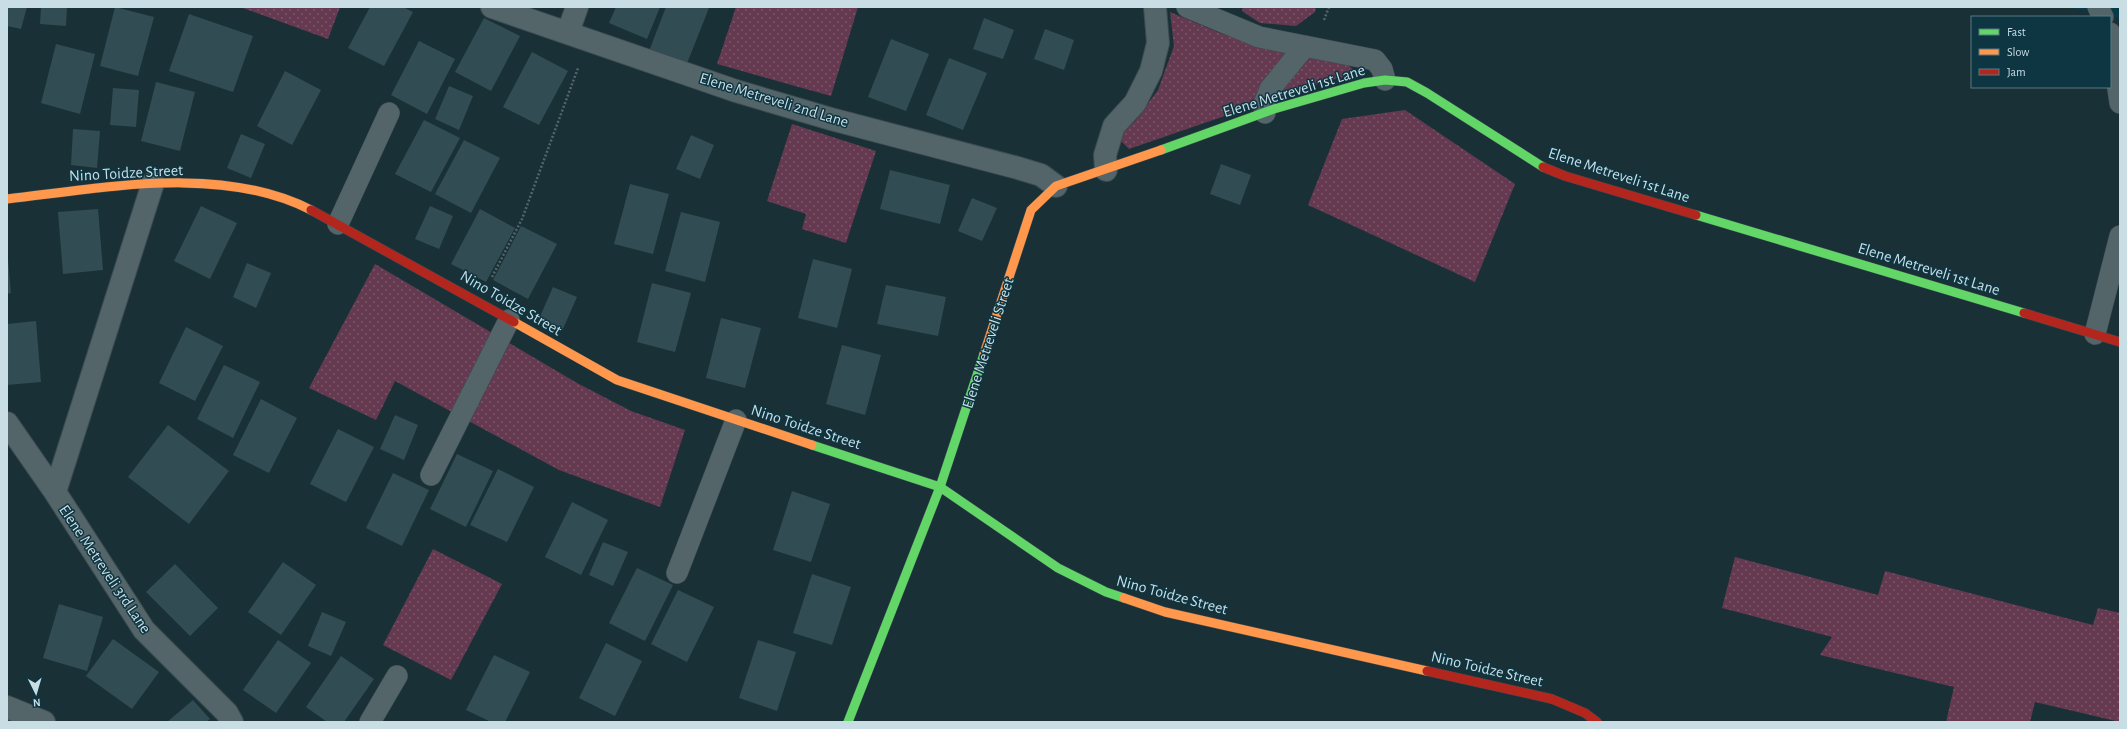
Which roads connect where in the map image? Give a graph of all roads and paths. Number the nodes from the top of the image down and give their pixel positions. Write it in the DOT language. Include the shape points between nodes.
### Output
graph roads {
  1 [pos="492,7"];
  2 [pos="577,7"];
  3 [pos="1155,7"];
  4 [pos="1187,7"];
  5 [pos="1329,7"];
  6 [pos="2098,7"];
  7 [pos="1327,11"];
  8 [pos="2102,16"];
  9 [pos="568,32"];
  10 [pos="588,40"];
  11 [pos="2111,40"];
  12 [pos="1306,46"];
  13 [pos="1384,80"];
  14 [pos="2120,103"];
  15 [pos="389,112"];
  16 [pos="1266,113"];
  17 [pos="1106,170"];
  18 [pos="153,183"];
  19 [pos="1056,186"];
  20 [pos="7,198"];
  21 [pos="338,224"];
  22 [pos="2120,236"];
  23 [pos="476,301"];
  24 [pos="509,320"];
  25 [pos="2095,334"];
  26 [pos="2120,342"];
  27 [pos="736,420"];
  28 [pos="7,423"];
  29 [pos="431,475"];
  30 [pos="940,487"];
  31 [pos="55,492"];
  32 [pos="677,573"];
  33 [pos="397,676"];
  34 [pos="7,707"];
  35 [pos="44,722"];
  36 [pos="232,722"];
  37 [pos="370,722"];
  38 [pos="848,722"];
  39 [pos="1597,722"];
  1 -- 9 [label="street, Elene Metreveli 2nd Lane"];
  2 -- 9 [label="street"];
  3 -- 17 [label="street" via="1158,43 1151,71 1135,103 1114,126 1105,155"];
  4 -- 12 [label="lane" via="1259,37"];
  5 -- 7 [label="path"];
  6 -- 8 [label="lane"];
  9 -- 10 [label="street, Elene Metreveli 2nd Lane"];
  10 -- 19 [label="street, Elene Metreveli 2nd Lane" via="736,91 1041,175"];
  10 -- 23 [label="path" via="522,218 489,283"];
  11 -- 14 [label="lane"];
  12 -- 13 [label="lane" via="1374,60 1382,70"];
  12 -- 16 [label="lane" via="1270,89 1264,104"];
  13 -- 16 [label="street, Elene Metreveli 1st Lane" via="1364,83"];
  13 -- 25 [label="street, Elene Metreveli 1st Lane" via="1407,82 1542,167 1565,176"];
  15 -- 21 [label="lane"];
  16 -- 17 [label="street, Elene Metreveli 1st Lane"];
  17 -- 19 [label="street, Elene Metreveli Street"];
  18 -- 20 [label="street, Nino Toidze Street"];
  18 -- 21 [label="street, Nino Toidze Street" via="237,186 297,203"];
  18 -- 31 [label="street"];
  19 -- 30 [label="street, Elene Metreveli Street" via="1031,210"];
  21 -- 23 [label="street, Nino Toidze Street"];
  22 -- 25 [label="lane"];
  23 -- 24 [label="street, Nino Toidze Street"];
  24 -- 27 [label="street, Nino Toidze Street" via="617,380"];
  24 -- 29 [label="lane"];
  25 -- 26 [label="street, Elene Metreveli 1st Lane"];
  27 -- 30 [label="street, Nino Toidze Street"];
  27 -- 32 [label="lane"];
  28 -- 31 [label="street, Elene Metreveli 3rd Lane"];
  30 -- 38 [label="street, Elene Metreveli Street"];
  30 -- 39 [label="street, Nino Toidze Street" via="1058,568 1106,592 1165,612 1552,699 1585,713"];
  31 -- 36 [label="street, Elene Metreveli 3rd Lane" via="144,630 227,713"];
  33 -- 37 [label="lane"];
  34 -- 35 [label="street"];
}
